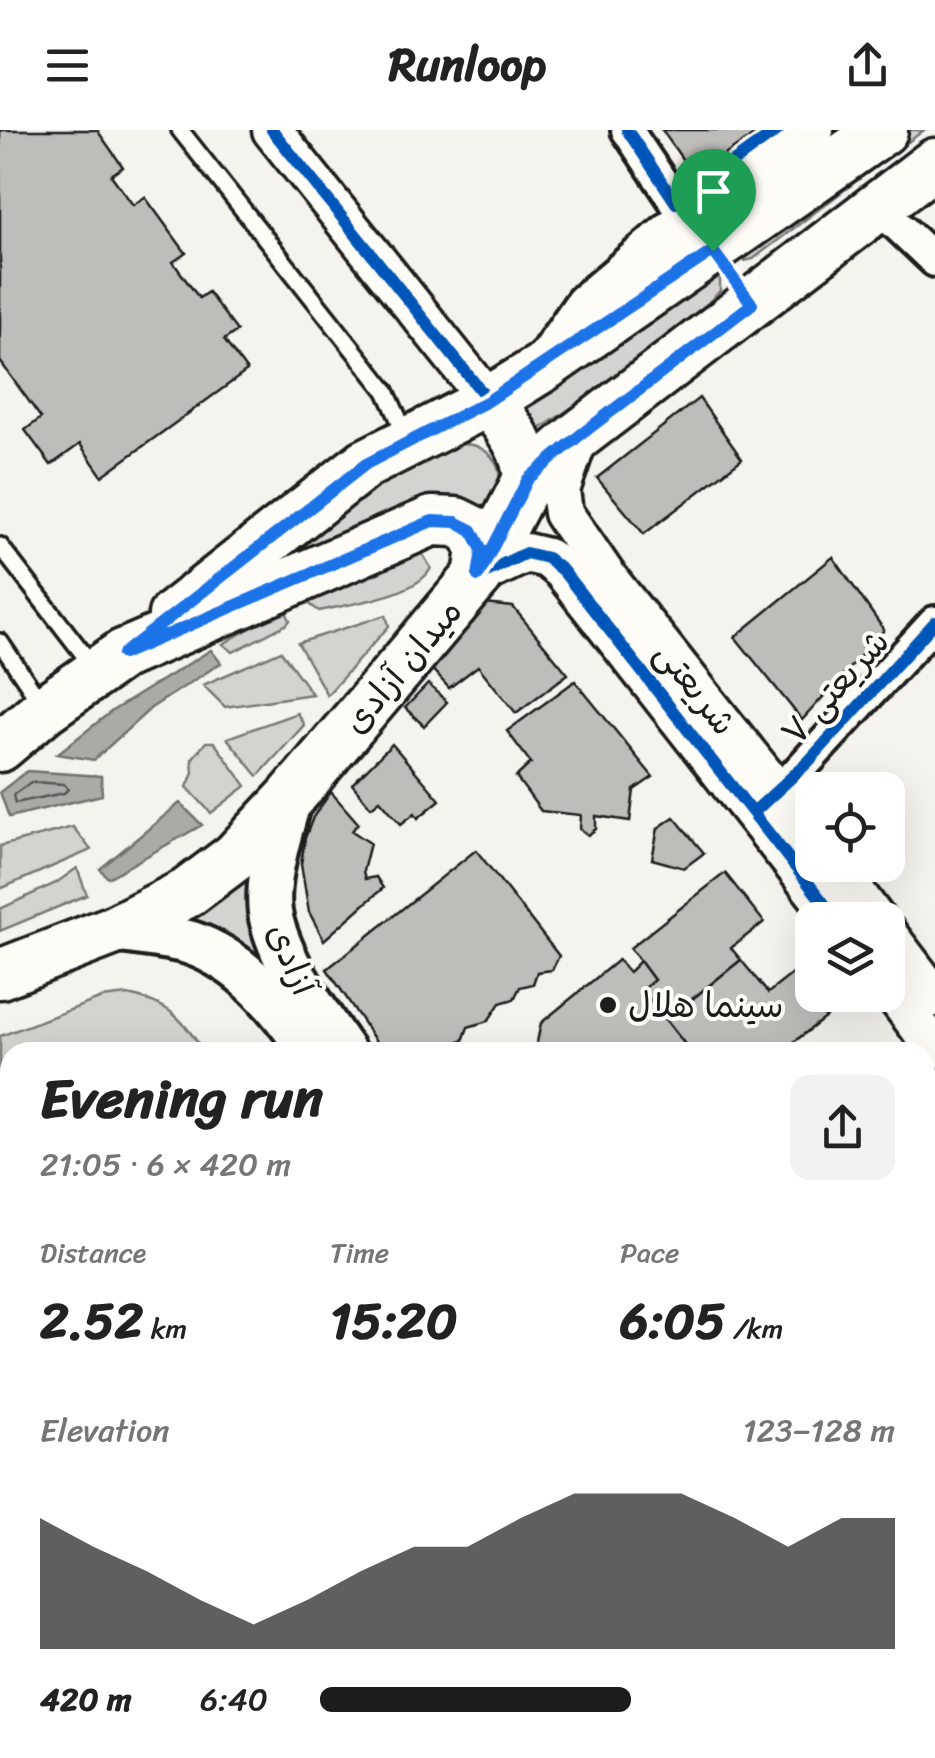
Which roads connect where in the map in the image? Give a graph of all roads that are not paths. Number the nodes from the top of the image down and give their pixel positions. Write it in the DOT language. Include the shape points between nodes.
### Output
graph roads {
  1 [pos="180,130"];
  2 [pos="272,130"];
  3 [pos="626,130"];
  4 [pos="778,130"];
  5 [pos="812,130"];
  6 [pos="883,130"];
  7 [pos="935,163"];
  8 [pos="676,204"];
  9 [pos="878,207"];
  10 [pos="713,251"];
  11 [pos="935,260"];
  12 [pos="752,304"];
  13 [pos="542,368"];
  14 [pos="488,401"];
  15 [pos="579,436"];
  16 [pos="408,439"];
  17 [pos="528,479"];
  18 [pos="0,546"];
  19 [pos="478,576"];
  20 [pos="935,622"];
  21 [pos="0,642"];
  22 [pos="111,664"];
  23 [pos="45,709"];
  24 [pos="0,747"];
  25 [pos="290,798"];
  26 [pos="767,802"];
  27 [pos="795,823"];
  28 [pos="826,902"];
  29 [pos="114,930"];
  30 [pos="905,958"];
  31 [pos="0,974"];
  32 [pos="935,998"];
  33 [pos="905,1008"];
  34 [pos="304,1042"];
  35 [pos="337,1042"];
  36 [pos="930,1042"];
  1 -- 16 [label="lane" via="386,391"];
  2 -- 14 [label="street"];
  3 -- 8 [label="street"];
  4 -- 8 [label="street"];
  5 -- 13 [label="main road" via="678,227 586,305"];
  6 -- 10 [label="main road"];
  7 -- 9 [label="main road"];
  9 -- 11 [label="street"];
  9 -- 12 [label="main road"];
  10 -- 12 [label="main road"];
  10 -- 13 [label="main road"];
  12 -- 15 [label="main road"];
  13 -- 14 [label="main road"];
  14 -- 16 [label="main road"];
  14 -- 17 [label="main road" via="518,440"];
  15 -- 17 [label="main road"];
  15 -- 26 [label="street" via="560,490 562,513"];
  16 -- 22 [label="main road" via="366,464"];
  17 -- 19 [label="main road"];
  18 -- 22 [label="lane"];
  19 -- 22 [label="main road, میدان آزادی" via="482,550 472,530 432,521"];
  19 -- 25 [label="main road, میدان آزادی"];
  19 -- 26 [label="street, شریعتی" via="526,553 547,558"];
  20 -- 26 [label="street, شریعتی ۷"];
  21 -- 23 [label="lane"];
  22 -- 23 [label="main road, میدان آزادی"];
  23 -- 24 [label="main road, میدان آزادی"];
  25 -- 29 [label="main road, میدان آزادی" via="235,857 187,893"];
  25 -- 35 [label="main road, آزادی" via="272,862 271,920 306,998"];
  26 -- 27 [label="street"];
  26 -- 28 [label="street, شریعتی"];
  29 -- 31 [label="main road, میدان آزادی"];
  29 -- 34 [label="main road, آزادی" via="192,944 242,971"];
  30 -- 32 [label="street"];
  33 -- 36 [label="street"];
}
